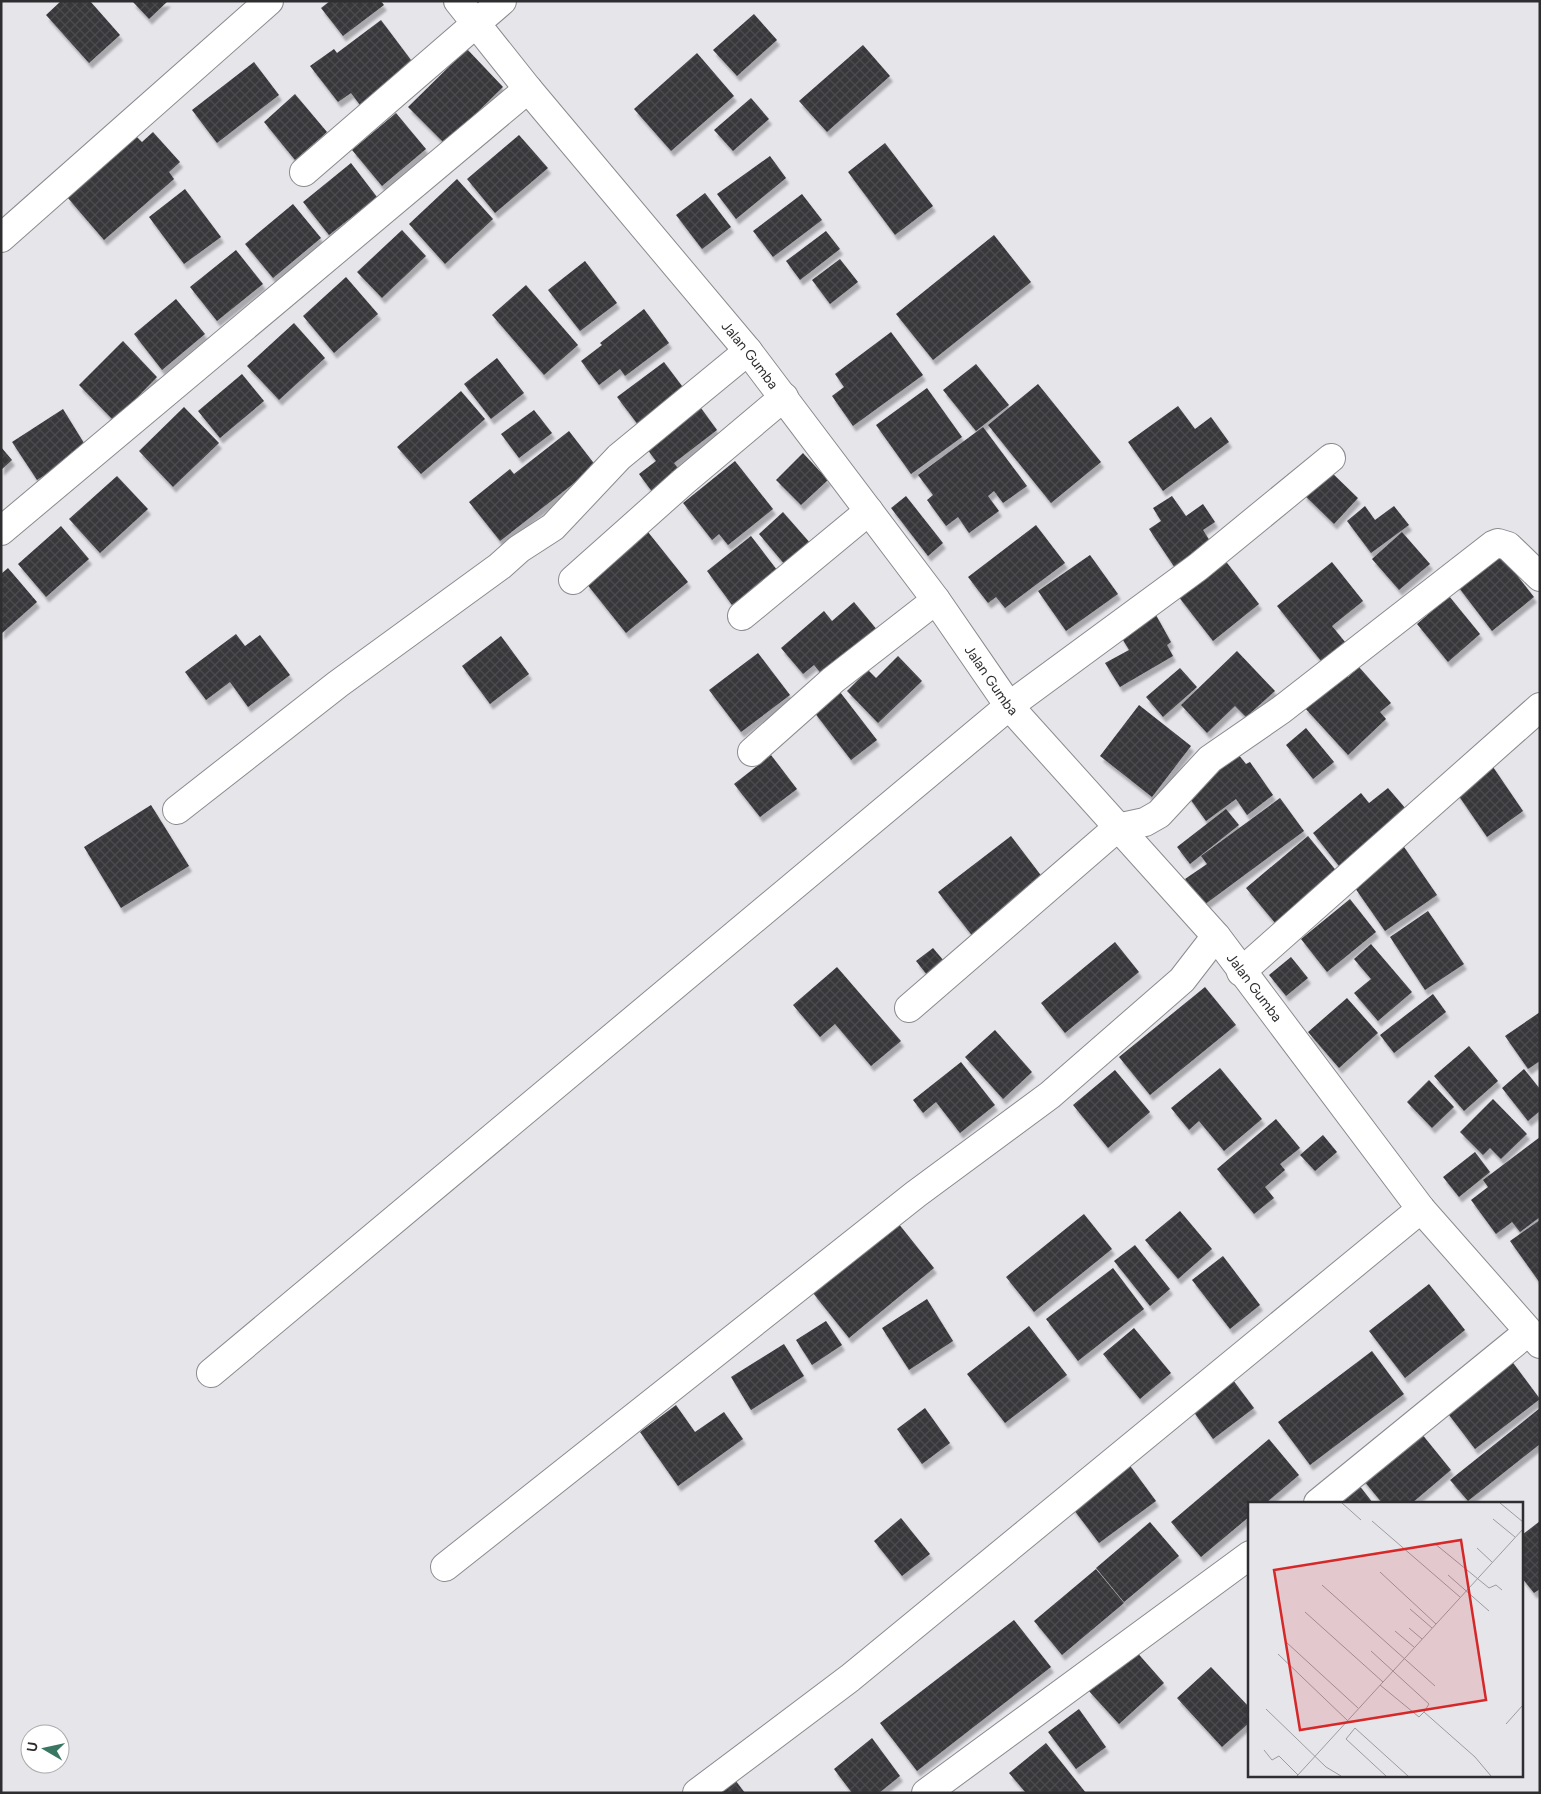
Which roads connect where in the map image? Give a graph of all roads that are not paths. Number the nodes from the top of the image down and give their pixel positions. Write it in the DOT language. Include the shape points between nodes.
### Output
graph roads {
  1 [pos="269,1"];
  2 [pos="458,1"];
  3 [pos="502,1"];
  4 [pos="476,23"];
  5 [pos="528,89"];
  6 [pos="304,172"];
  7 [pos="1,238"];
  8 [pos="748,351"];
  9 [pos="784,397"];
  10 [pos="1331,458"];
  11 [pos="869,511"];
  12 [pos="1,530"];
  13 [pos="1540,577"];
  14 [pos="573,580"];
  15 [pos="936,600"];
  16 [pos="742,616"];
  17 [pos="1009,706"];
  18 [pos="1540,707"];
  19 [pos="752,752"];
  20 [pos="178,810"];
  21 [pos="1117,828"];
  22 [pos="1216,936"];
  23 [pos="1241,972"];
  24 [pos="909,1008"];
  25 [pos="1421,1209"];
  26 [pos="1534,1338"];
  27 [pos="211,1373"];
  28 [pos="1319,1502"];
  29 [pos="1248,1556"];
  30 [pos="445,1567"];
  31 [pos="697,1793"];
  32 [pos="926,1793"];
  1 -- 7 [label="street"];
  2 -- 4 [label="street, Jalan Gumba"];
  3 -- 4 [label="street"];
  4 -- 5 [label="street, Jalan Gumba"];
  4 -- 6 [label="street"];
  5 -- 8 [label="street, Jalan Gumba"];
  5 -- 12 [label="street"];
  8 -- 9 [label="street, Jalan Gumba"];
  8 -- 20 [label="street" via="619,457 553,528 338,684"];
  9 -- 11 [label="street, Jalan Gumba"];
  9 -- 14 [label="street"];
  10 -- 17 [label="street" via="1198,567"];
  11 -- 15 [label="street, Jalan Gumba"];
  11 -- 16 [label="street"];
  13 -- 21 [label="street" via="1508,546 1493,545 1281,710 1210,759 1160,814 1145,822"];
  15 -- 17 [label="street, Jalan Gumba"];
  15 -- 19 [label="street" via="833,680"];
  17 -- 21 [label="street, Jalan Gumba"];
  17 -- 27 [label="street"];
  18 -- 23 [label="street"];
  21 -- 22 [label="street, Jalan Gumba"];
  21 -- 24 [label="street"];
  22 -- 23 [label="street, Jalan Gumba"];
  22 -- 30 [label="street" via="1182,980 1050,1095 916,1194"];
  23 -- 25 [label="street, Jalan Gumba"];
  25 -- 26 [label="street, Jalan Gumba"];
  25 -- 31 [label="street" via="850,1678"];
  26 -- 28 [label="street"];
  29 -- 32 [label="street"];
}
